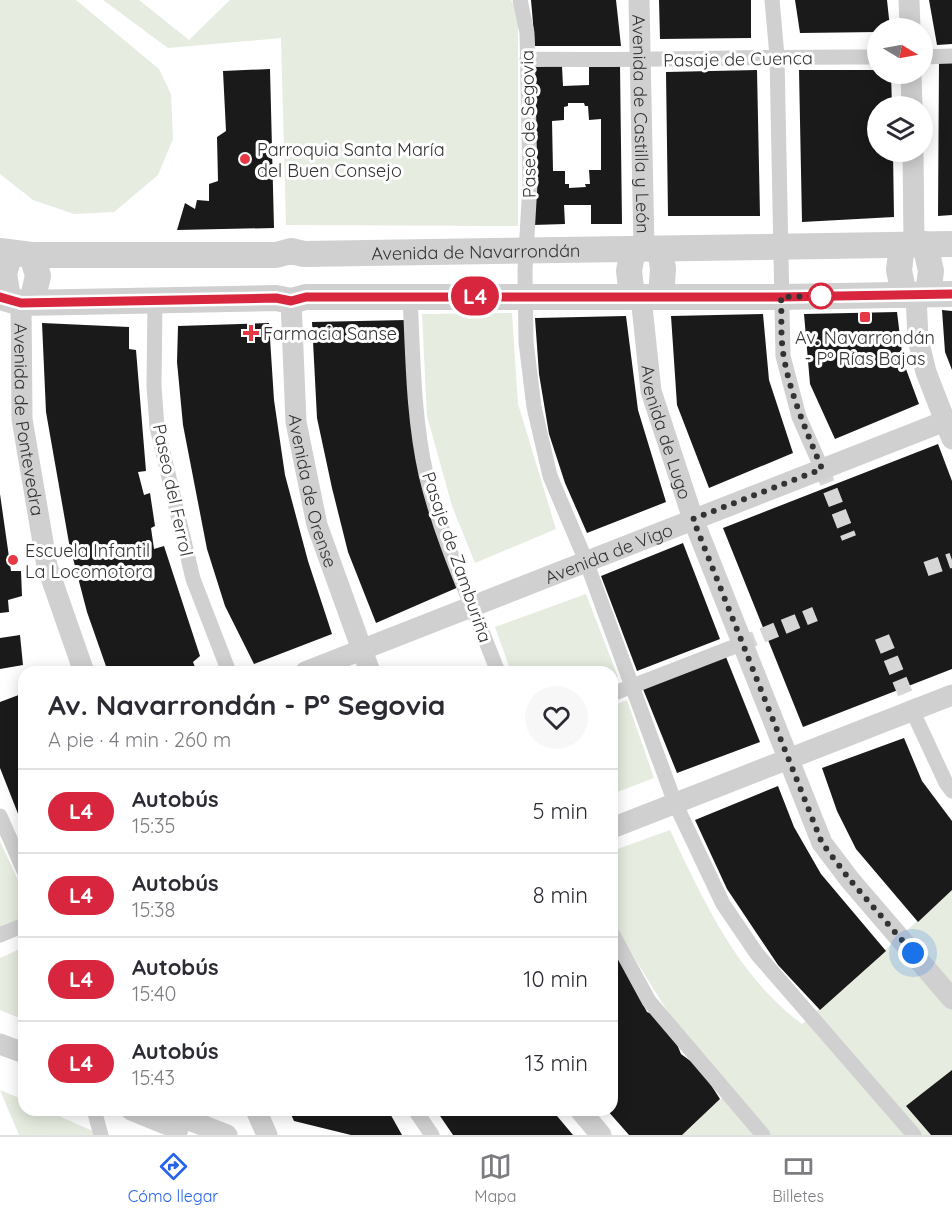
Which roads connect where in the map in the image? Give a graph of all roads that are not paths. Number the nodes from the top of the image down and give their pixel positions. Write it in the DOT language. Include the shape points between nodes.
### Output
graph roads {
  1 [pos="520,0"];
  2 [pos="639,0"];
  3 [pos="772,0"];
  4 [pos="909,0"];
  5 [pos="910,18"];
  6 [pos="777,56"];
  7 [pos="952,56"];
  8 [pos="867,57"];
  9 [pos="933,57"];
  10 [pos="527,59"];
  11 [pos="642,61"];
  12 [pos="913,162"];
  13 [pos="952,244"];
  14 [pos="914,245"];
  15 [pos="781,246"];
  16 [pos="646,249"];
  17 [pos="526,250"];
  18 [pos="14,253"];
  19 [pos="304,254"];
  20 [pos="276,255"];
  21 [pos="925,295"];
  22 [pos="410,296"];
  23 [pos="525,296"];
  24 [pos="645,296"];
  25 [pos="781,297"];
  26 [pos="291,299"];
  27 [pos="15,300"];
  28 [pos="155,301"];
  29 [pos="949,430"];
  30 [pos="822,469"];
  31 [pos="693,519"];
  32 [pos="586,561"];
  33 [pos="473,606"];
  34 [pos="741,644"];
  35 [pos="361,650"];
  36 [pos="82,666"];
  37 [pos="227,666"];
  38 [pos="320,666"];
  39 [pos="368,666"];
  40 [pos="496,666"];
  41 [pos="632,687"];
  42 [pos="618,692"];
  43 [pos="952,694"];
  44 [pos="912,710"];
  45 [pos="786,759"];
  46 [pos="952,791"];
  47 [pos="675,803"];
  48 [pos="0,816"];
  49 [pos="618,826"];
  50 [pos="18,857"];
  51 [pos="18,928"];
  52 [pos="0,935"];
  53 [pos="618,944"];
  54 [pos="952,999"];
  55 [pos="0,1044"];
  56 [pos="18,1051"];
  57 [pos="0,1057"];
  58 [pos="18,1064"];
  59 [pos="96,1116"];
  60 [pos="146,1116"];
  61 [pos="179,1116"];
  62 [pos="259,1116"];
  63 [pos="419,1116"];
  64 [pos="585,1116"];
  65 [pos="101,1135"];
  66 [pos="192,1135"];
  67 [pos="227,1135"];
  68 [pos="267,1135"];
  69 [pos="432,1135"];
  70 [pos="601,1135"];
  71 [pos="763,1135"];
  72 [pos="914,1135"];
  1 -- 10 [label="street, Paseo de Segovia" via="527,33"];
  2 -- 11 [label="street, Avenida de Castilla y León"];
  3 -- 6 [label="street"];
  4 -- 5 [label="street"];
  6 -- 8 [label="street, Pasaje de Cuenca"];
  6 -- 11 [label="street, Pasaje de Cuenca"];
  6 -- 15 [label="street"];
  7 -- 9 [label="street"];
  10 -- 11 [label="street, Pasaje de Cuenca"];
  10 -- 17 [label="street, Paseo de Segovia" via="530,184"];
  11 -- 16 [label="street, Avenida de Castilla y León"];
  12 -- 14 [label="street"];
  13 -- 14 [label="street, Avenida de Navarrondán"];
  14 -- 15 [label="street, Avenida de Navarrondán"];
  14 -- 21 [label="street" via="899,270"];
  15 -- 16 [label="street, Avenida de Navarrondán"];
  15 -- 25 [label="street"];
  16 -- 17 [label="street, Avenida de Navarrondán"];
  16 -- 24 [label="street" via="628,271"];
  16 -- 24 [label="street" via="663,269"];
  17 -- 19 [label="street, Avenida de Navarrondán"];
  17 -- 23 [label="street, Paseo de Segovia"];
  18 -- 20 [label="street, Avenida de Navarrondán"];
  18 -- 27 [label="street" via="4,274"];
  19 -- 20 [label="street, Avenida de Navarrondán" via="291,251"];
  19 -- 26 [label="street" via="309,275"];
  20 -- 26 [label="street" via="271,277"];
  21 -- 25 [label="street"];
  21 -- 29 [label="street" via="918,339 926,372"];
  22 -- 23 [label="street"];
  22 -- 26 [label="street"];
  22 -- 33 [label="street, Pasaje de Zamburiña" via="417,414 426,474"];
  23 -- 24 [label="street"];
  23 -- 32 [label="street, Paseo de Segovia" via="526,342 539,429 550,476"];
  24 -- 25 [label="street"];
  24 -- 31 [label="street, Avenida de Lugo" via="651,391"];
  25 -- 30 [label="street" via="786,366 799,417"];
  26 -- 28 [label="street"];
  26 -- 35 [label="street, Avenida de Orense" via="296,422 317,525"];
  27 -- 28 [label="street"];
  27 -- 36 [label="street, Avenida de Pontevedra" via="22,419 47,566"];
  28 -- 37 [label="street, Paseo del Ferrol" via="154,386 158,428 193,579"];
  29 -- 30 [label="street, Avenida de Vigo"];
  30 -- 31 [label="street, Avenida de Vigo"];
  31 -- 32 [label="street, Avenida de Vigo"];
  31 -- 34 [label="street, Avenida de Lugo"];
  32 -- 33 [label="street, Avenida de Vigo"];
  32 -- 41 [label="street, Paseo de Segovia"];
  33 -- 35 [label="street, Avenida de Vigo"];
  33 -- 40 [label="street, Pasaje de Zamburiña"];
  34 -- 41 [label="street"];
  34 -- 45 [label="street, Avenida de Lugo"];
  35 -- 38 [label="street, Avenida de Vigo"];
  35 -- 39 [label="street, Avenida de Orense"];
  41 -- 42 [label="street"];
  41 -- 47 [label="street, Paseo de Segovia"];
  43 -- 44 [label="street"];
  44 -- 45 [label="street"];
  44 -- 46 [label="street"];
  45 -- 47 [label="street"];
  45 -- 54 [label="street, Avenida de Lugo" via="822,843"];
  47 -- 49 [label="street"];
  47 -- 72 [label="street, Paseo de Segovia" via="711,883 751,945"];
  48 -- 50 [label="street"];
  51 -- 52 [label="street"];
  53 -- 71 [label="street" via="649,1001"];
  55 -- 56 [label="street"];
  57 -- 58 [label="street"];
  59 -- 65 [label="street"];
  60 -- 66 [label="street"];
  61 -- 67 [label="street"];
  62 -- 68 [label="street"];
  63 -- 69 [label="street"];
  64 -- 70 [label="street"];
}
